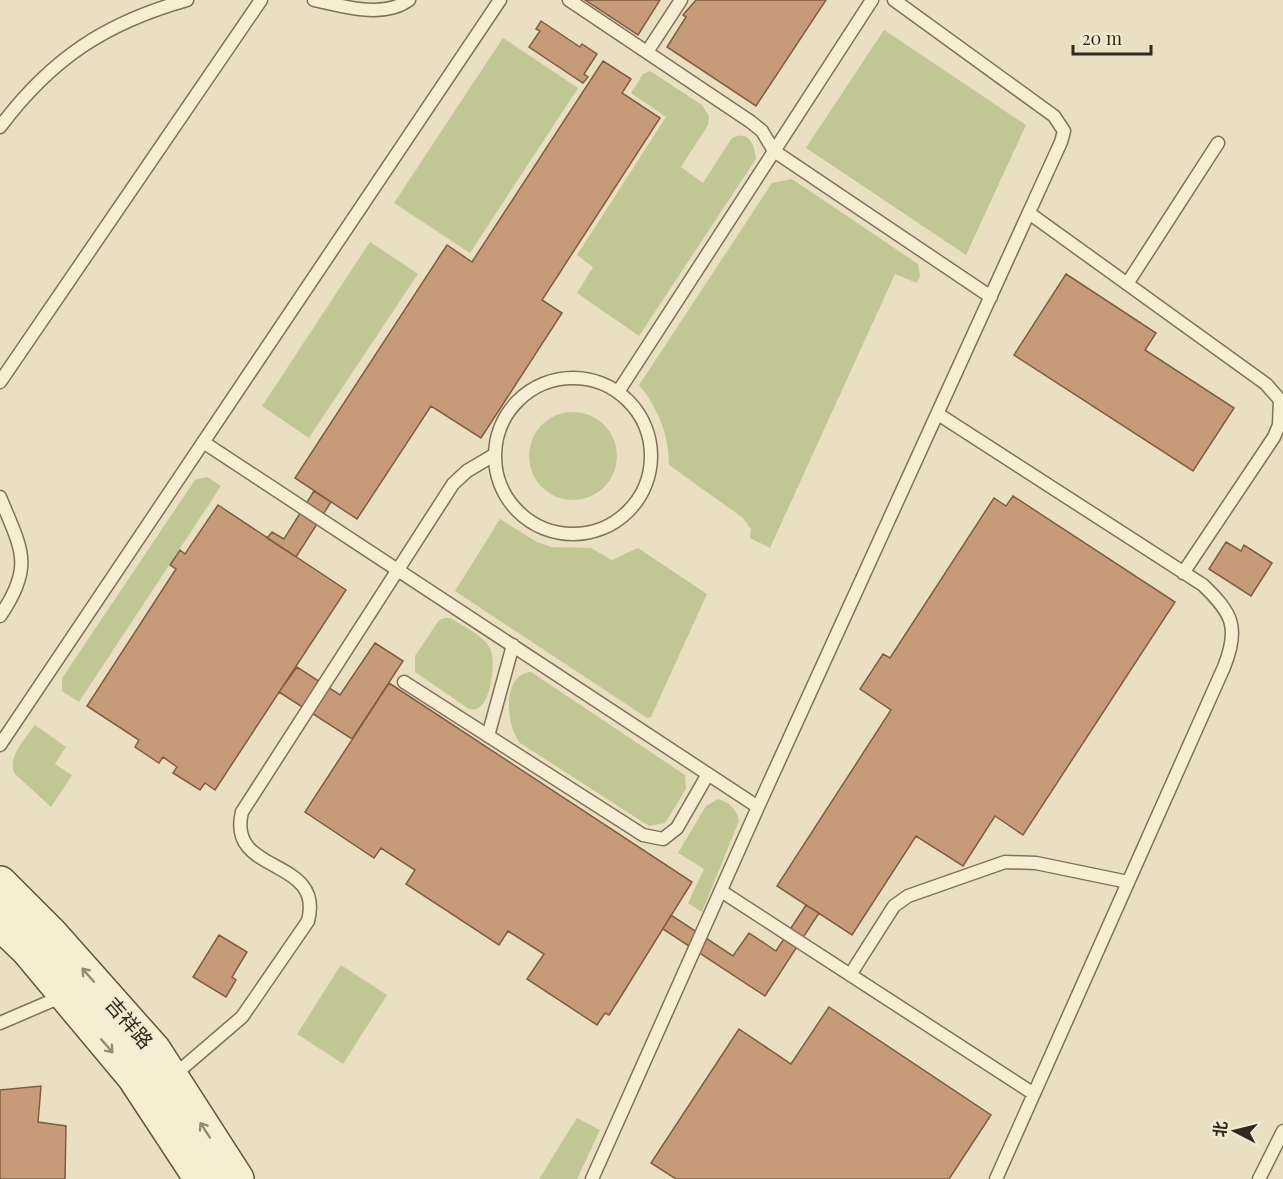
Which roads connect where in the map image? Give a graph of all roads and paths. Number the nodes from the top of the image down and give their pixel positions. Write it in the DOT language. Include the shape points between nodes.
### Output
graph roads {
  1 [pos="187,0"];
  2 [pos="261,0"];
  3 [pos="314,0"];
  4 [pos="409,0"];
  5 [pos="500,0"];
  6 [pos="569,0"];
  7 [pos="681,0"];
  8 [pos="872,0"];
  9 [pos="894,0"];
  10 [pos="647,52"];
  11 [pos="0,127"];
  12 [pos="1218,143"];
  13 [pos="774,151"];
  14 [pos="1029,213"];
  15 [pos="1126,284"];
  16 [pos="991,297"];
  17 [pos="0,382"];
  18 [pos="618,392"];
  19 [pos="938,414"];
  20 [pos="203,442"];
  21 [pos="494,455"];
  22 [pos="0,497"];
  23 [pos="397,569"];
  24 [pos="1183,573"];
  25 [pos="0,616"];
  26 [pos="513,645"];
  27 [pos="404,682"];
  28 [pos="489,736"];
  29 [pos="0,745"];
  30 [pos="708,774"];
  31 [pos="758,807"];
  32 [pos="1128,882"];
  33 [pos="0,883"];
  34 [pos="721,891"];
  35 [pos="0,922"];
  36 [pos="850,975"];
  37 [pos="64,995"];
  38 [pos="0,1023"];
  39 [pos="171,1078"];
  40 [pos="1034,1094"];
  41 [pos="1283,1131"];
  42 [pos="201,1179"];
  43 [pos="237,1179"];
  44 [pos="592,1179"];
  45 [pos="996,1179"];
  46 [pos="1259,1179"];
  1 -- 11 [label="lane" via="152,10 69,53 33,86"];
  2 -- 17 [label="lane"];
  3 -- 4 [label="lane" via="381,9"];
  5 -- 20 [label="lane"];
  6 -- 10 [label="lane"];
  7 -- 10 [label="lane"];
  8 -- 13 [label="lane"];
  9 -- 14 [label="lane" via="1054,116 1064,131"];
  10 -- 13 [label="lane" via="751,122 762,131"];
  12 -- 15 [label="lane"];
  13 -- 16 [label="lane"];
  13 -- 18 [label="lane"];
  14 -- 15 [label="lane"];
  14 -- 16 [label="lane"];
  15 -- 24 [label="lane" via="1266,384 1280,400 1279,425 1274,436"];
  16 -- 19 [label="lane"];
  18 -- 21 [label="lane" via="591,379 574,377 539,384 507,413 496,438"];
  18 -- 21 [label="lane" via="635,407 644,422 651,456 649,474 633,506 606,527 572,535 555,533 531,522 501,490"];
  19 -- 24 [label="lane"];
  19 -- 31 [label="lane"];
  20 -- 23 [label="lane"];
  20 -- 29 [label="lane"];
  21 -- 23 [label="lane" via="466,471 453,484"];
  22 -- 25 [label="lane" via="22,554 22,576"];
  23 -- 26 [label="lane"];
  23 -- 39 [label="lane" via="242,812 238,825 249,849 304,885 312,906 308,921 242,1017"];
  24 -- 32 [label="lane" via="1224,605 1234,637"];
  26 -- 28 [label="lane"];
  26 -- 30 [label="lane"];
  27 -- 28 [label="lane"];
  28 -- 30 [label="lane" via="643,835 663,839 677,828"];
  30 -- 31 [label="lane"];
  31 -- 34 [label="lane"];
  32 -- 36 [label="lane" via="1036,863 1005,862 908,896 894,906"];
  32 -- 40 [label="lane"];
  39 -- 33 [label="main road, 吉祥路, one-way" via="154,1050"];
  34 -- 36 [label="lane"];
  34 -- 44 [label="lane"];
  35 -- 37 [label="main road, 吉祥路"];
  36 -- 40 [label="lane"];
  37 -- 38 [label="lane"];
  37 -- 42 [label="main road, 吉祥路, one-way" via="134,1077"];
  43 -- 39 [label="main road, 吉祥路, one-way"];
  40 -- 45 [label="lane"];
  41 -- 46 [label="lane"];
}
